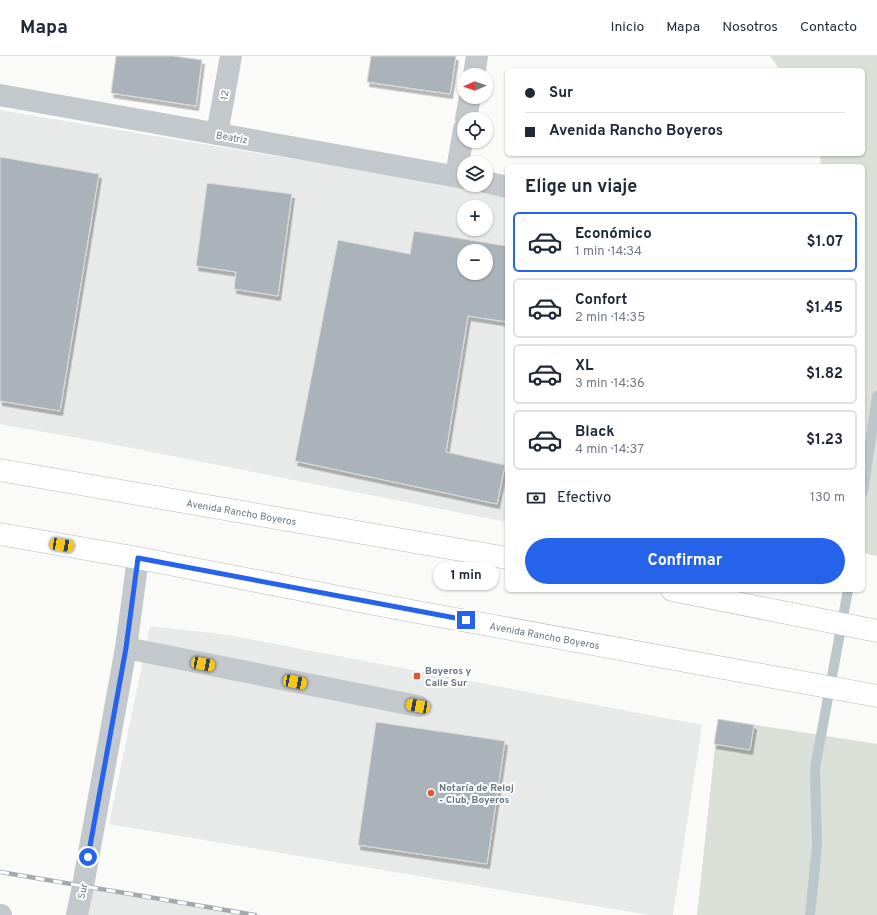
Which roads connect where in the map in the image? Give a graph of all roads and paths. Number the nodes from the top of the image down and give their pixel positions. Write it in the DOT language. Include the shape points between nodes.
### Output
graph roads {
  1 [pos="231,56"];
  2 [pos="477,56"];
  3 [pos="475,68"];
  4 [pos="0,95"];
  5 [pos="217,134"];
  6 [pos="457,176"];
  7 [pos="493,184"];
  8 [pos="505,187"];
  9 [pos="0,470"];
  10 [pos="0,534"];
  11 [pos="138,558"];
  12 [pos="505,558"];
  13 [pos="682,592"];
  14 [pos="877,631"];
  15 [pos="126,648"];
  16 [pos="877,696"];
  17 [pos="418,706"];
  18 [pos="77,915"];
  1 -- 5 [label="street, 12"];
  2 -- 3 [label="street"];
  4 -- 5 [label="street, Beatriz"];
  5 -- 6 [label="street, Beatriz"];
  7 -- 8 [label="street"];
  9 -- 12 [label="highway, Avenida Rancho Boyeros"];
  10 -- 11 [label="highway, Avenida Rancho Boyeros"];
  11 -- 15 [label="street, Sur"];
  11 -- 16 [label="highway, Avenida Rancho Boyeros"];
  13 -- 14 [label="highway"];
  15 -- 17 [label="street"];
  15 -- 18 [label="street, Sur"];
}
